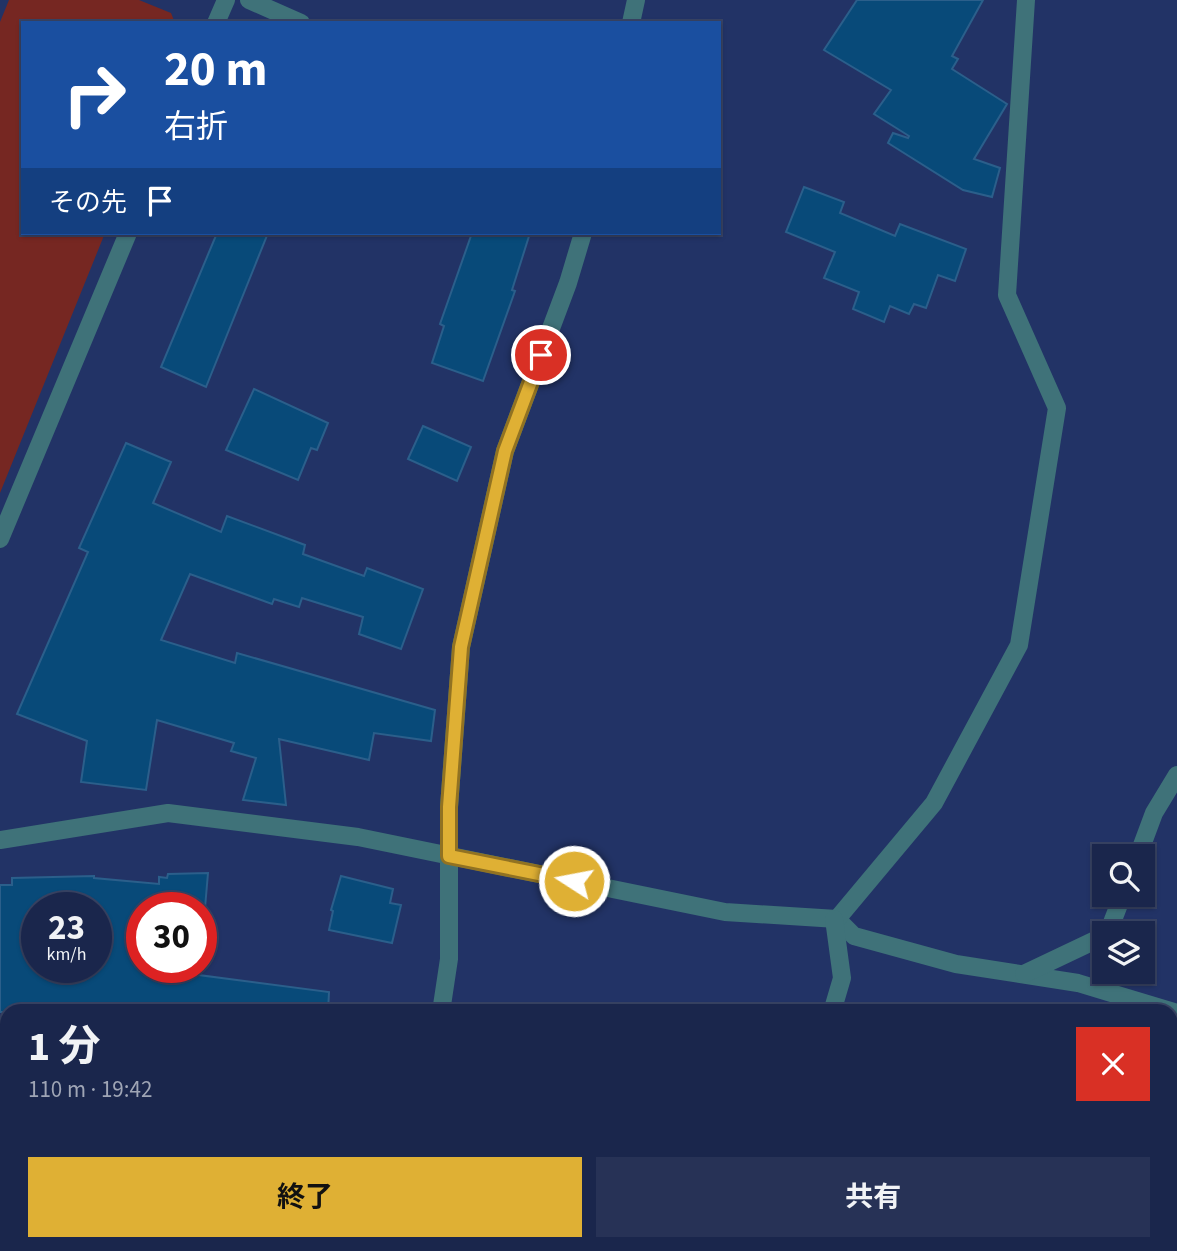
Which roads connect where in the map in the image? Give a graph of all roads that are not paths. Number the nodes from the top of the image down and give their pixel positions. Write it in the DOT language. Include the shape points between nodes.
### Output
graph roads {
  1 [pos="226,0"];
  2 [pos="249,0"];
  3 [pos="636,0"];
  4 [pos="1026,0"];
  5 [pos="217,21"];
  6 [pos="296,21"];
  7 [pos="631,21"];
  8 [pos="127,235"];
  9 [pos="582,235"];
  10 [pos="0,539"];
  11 [pos="1177,775"];
  12 [pos="0,840"];
  13 [pos="1142,844"];
  14 [pos="449,856"];
  15 [pos="835,919"];
  16 [pos="1092,941"];
  17 [pos="1024,974"];
  18 [pos="442,1004"];
  19 [pos="834,1004"];
  20 [pos="1147,1004"];
  1 -- 5 [label="street"];
  2 -- 6 [label="street"];
  3 -- 7 [label="street"];
  4 -- 15 [label="street" via="1007,295 1057,408 1019,645 934,803"];
  8 -- 10 [label="street"];
  9 -- 14 [label="street" via="505,451 461,647"];
  11 -- 13 [label="street" via="1154,813"];
  12 -- 14 [label="street" via="168,813 358,837"];
  14 -- 15 [label="street" via="725,912"];
  14 -- 18 [label="street" via="449,959"];
  15 -- 17 [label="street" via="854,936 956,964"];
  15 -- 19 [label="street" via="842,978"];
  16 -- 17 [label="street"];
  17 -- 20 [label="street" via="1077,983"];
}
